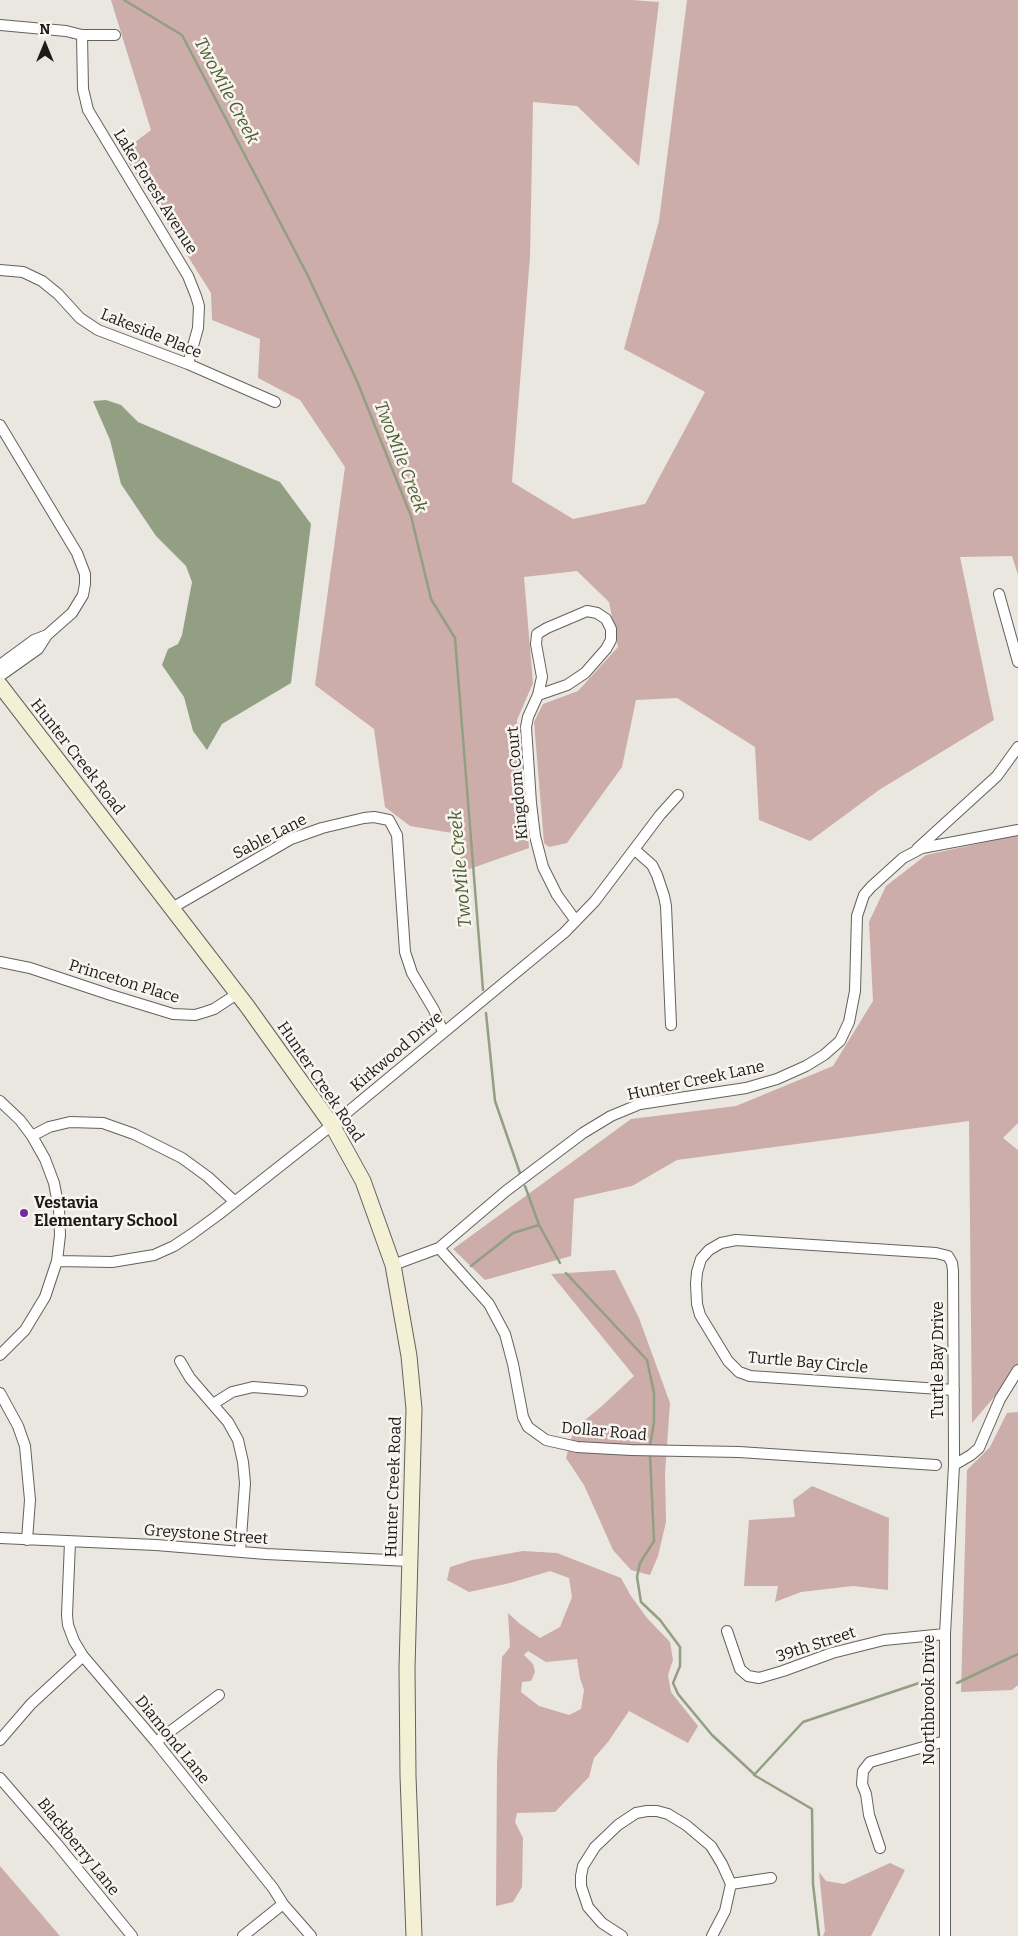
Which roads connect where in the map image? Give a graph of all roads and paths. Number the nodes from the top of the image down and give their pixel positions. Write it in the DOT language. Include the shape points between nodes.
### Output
graph roads {
  1 [pos="0,26"];
  2 [pos="115,35"];
  3 [pos="82,36"];
  4 [pos="0,270"];
  5 [pos="188,364"];
  6 [pos="275,402"];
  7 [pos="0,425"];
  8 [pos="998,594"];
  9 [pos="48,635"];
  10 [pos="1018,662"];
  11 [pos="0,665"];
  12 [pos="0,676"];
  13 [pos="2,695"];
  14 [pos="538,695"];
  15 [pos="1018,747"];
  16 [pos="678,795"];
  17 [pos="1018,830"];
  18 [pos="635,850"];
  19 [pos="912,853"];
  20 [pos="172,908"];
  21 [pos="576,921"];
  22 [pos="0,962"];
  23 [pos="237,994"];
  24 [pos="671,1025"];
  25 [pos="443,1032"];
  26 [pos="0,1101"];
  27 [pos="332,1125"];
  28 [pos="32,1136"];
  29 [pos="234,1201"];
  30 [pos="439,1248"];
  31 [pos="948,1256"];
  32 [pos="57,1261"];
  33 [pos="394,1265"];
  34 [pos="0,1355"];
  35 [pos="180,1361"];
  36 [pos="1018,1370"];
  37 [pos="954,1390"];
  38 [pos="302,1391"];
  39 [pos="0,1393"];
  40 [pos="213,1404"];
  41 [pos="936,1465"];
  42 [pos="954,1465"];
  43 [pos="0,1538"];
  44 [pos="27,1540"];
  45 [pos="70,1542"];
  46 [pos="240,1551"];
  47 [pos="409,1561"];
  48 [pos="727,1631"];
  49 [pos="945,1634"];
  50 [pos="83,1656"];
  51 [pos="220,1695"];
  52 [pos="0,1740"];
  53 [pos="945,1741"];
  54 [pos="156,1742"];
  55 [pos="0,1778"];
  56 [pos="880,1848"];
  57 [pos="771,1878"];
  58 [pos="731,1884"];
  59 [pos="283,1904"];
  60 [pos="132,1936"];
  61 [pos="243,1936"];
  62 [pos="311,1936"];
  63 [pos="414,1936"];
  64 [pos="622,1936"];
  65 [pos="712,1936"];
  66 [pos="946,1936"];
  1 -- 3 [label="street" via="66,30"];
  2 -- 3 [label="street"];
  3 -- 5 [label="street, Lake Forest Avenue" via="83,89 88,110 188,276 196,296 198,328"];
  4 -- 5 [label="street, Lakeside Place" via="23,272 42,280 80,318 98,330"];
  5 -- 6 [label="street, Lakeside Place"];
  7 -- 9 [label="street" via="77,554 85,574 78,604"];
  8 -- 10 [label="street"];
  9 -- 11 [label="street" via="34,640"];
  9 -- 12 [label="street" via="38,648"];
  13 -- 20 [label="main road, Hunter Creek Road"];
  14 -- 14 [label="street, Kingdom Court" via="567,685 600,658 611,640 611,629 606,619 587,611 537,634 542,677"];
  14 -- 21 [label="street, Kingdom Court" via="526,727 535,836 543,867 557,895"];
  15 -- 19 [label="street, Hunter Creek Lane" via="996,776"];
  16 -- 18 [label="street, Kirkwood Drive"];
  17 -- 19 [label="street, Hunter Creek Lane" via="922,848"];
  18 -- 21 [label="street, Kirkwood Drive"];
  18 -- 24 [label="street" via="652,865 664,896"];
  19 -- 30 [label="street, Hunter Creek Lane" via="871,887 860,905 853,1002 845,1032 832,1049 806,1066 768,1082 704,1096 640,1104 611,1116 506,1191"];
  20 -- 23 [label="main road, Hunter Creek Road"];
  20 -- 25 [label="street, Sable Lane" via="292,839 364,818 389,820 397,835 405,952 412,973"];
  21 -- 25 [label="street, Kirkwood Drive"];
  22 -- 23 [label="street, Princeton Place" via="30,968 173,1014 195,1015 214,1009"];
  23 -- 27 [label="main road, Hunter Creek Road"];
  25 -- 27 [label="street, Kirkwood Drive"];
  26 -- 28 [label="street"];
  27 -- 29 [label="street, Kirkwood Drive"];
  27 -- 33 [label="main road, Hunter Creek Road" via="363,1181"];
  28 -- 29 [label="street" via="49,1127 81,1121 103,1123 182,1158"];
  28 -- 32 [label="street" via="45,1159 58,1200 60,1235"];
  29 -- 32 [label="street, Kirkwood Drive" via="192,1234 154,1254 112,1262"];
  30 -- 33 [label="street"];
  30 -- 41 [label="street, Dollar Road" via="489,1304 505,1334 523,1418 528,1427 546,1440 586,1448 739,1452"];
  31 -- 37 [label="street, Turtle Bay Drive" via="953,1271"];
  31 -- 37 [label="street, Turtle Bay Circle" via="736,1240 709,1250 701,1259 696,1284 700,1315 728,1361 739,1372 750,1376"];
  32 -- 34 [label="street" via="49,1288 36,1314"];
  33 -- 47 [label="main road, Hunter Creek Road" via="410,1356 414,1410"];
  35 -- 40 [label="street"];
  36 -- 42 [label="street" via="1003,1394 979,1448"];
  37 -- 42 [label="street, Turtle Bay Drive"];
  38 -- 40 [label="street" via="254,1387 232,1392"];
  39 -- 44 [label="street" via="25,1446 30,1500"];
  40 -- 46 [label="street" via="233,1431 243,1462 245,1504"];
  42 -- 49 [label="street, Northbrook Drive"];
  43 -- 44 [label="street, Greystone Street"];
  44 -- 45 [label="street, Greystone Street"];
  45 -- 46 [label="street, Greystone Street"];
  45 -- 50 [label="street, Diamond Lane" via="68,1625"];
  46 -- 47 [label="street, Greystone Street"];
  47 -- 63 [label="main road, Hunter Creek Road" via="408,1776"];
  48 -- 49 [label="street, 39th Street" via="740,1669 748,1676 758,1678 832,1653 884,1640"];
  49 -- 53 [label="street, Northbrook Drive"];
  50 -- 52 [label="street" via="31,1704"];
  50 -- 54 [label="street, Diamond Lane"];
  51 -- 54 [label="street"];
  53 -- 56 [label="street" via="870,1762 863,1771 862,1784 869,1816"];
  53 -- 66 [label="street, Northbrook Drive"];
  54 -- 59 [label="street, Diamond Lane"];
  55 -- 60 [label="street, Blackberry Lane"];
  57 -- 58 [label="street"];
  58 -- 64 [label="street" via="711,1846 686,1825 657,1811 636,1813 595,1847 581,1876 580,1886 588,1906 602,1923"];
  58 -- 65 [label="street" via="724,1911"];
  59 -- 61 [label="street"];
  59 -- 62 [label="street, Diamond Lane"];
}
